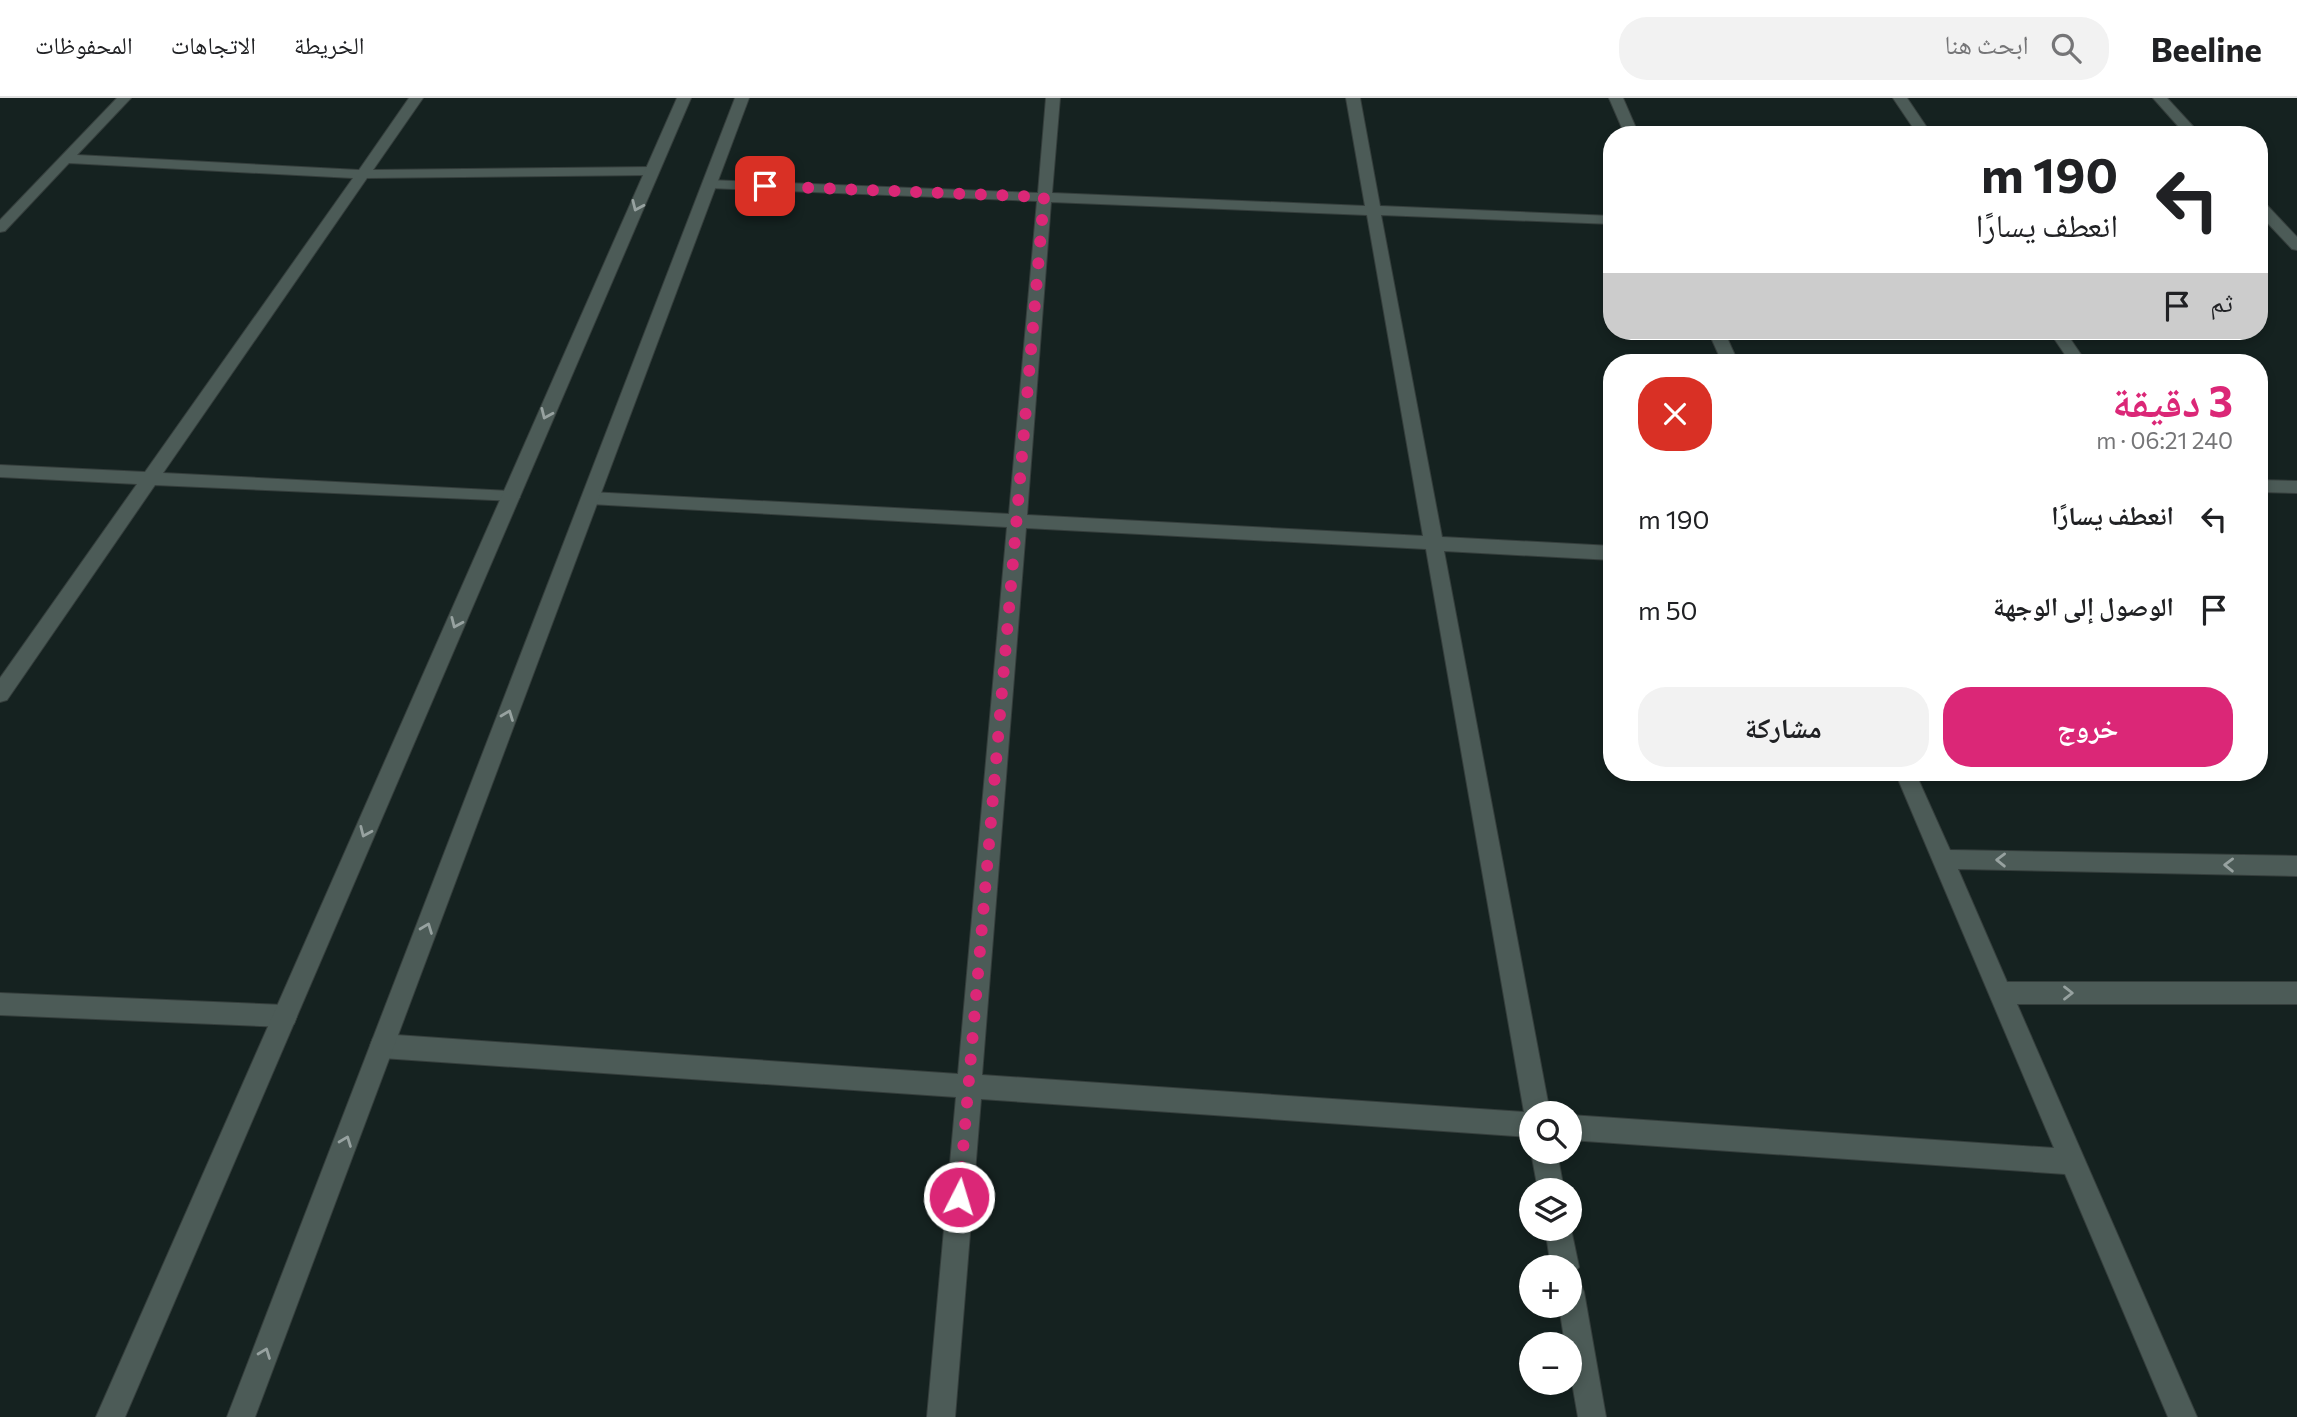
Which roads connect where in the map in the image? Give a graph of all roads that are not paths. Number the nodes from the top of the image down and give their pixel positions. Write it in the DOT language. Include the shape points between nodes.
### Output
graph roads {
  1 [pos="124,98"];
  2 [pos="416,98"];
  3 [pos="684,98"];
  4 [pos="742,98"];
  5 [pos="1053,98"];
  6 [pos="1353,98"];
  7 [pos="1616,98"];
  8 [pos="1900,98"];
  9 [pos="2160,98"];
  10 [pos="1628,126"];
  11 [pos="1919,126"];
  12 [pos="2186,126"];
  13 [pos="66,159"];
  14 [pos="652,171"];
  15 [pos="362,174"];
  16 [pos="709,184"];
  17 [pos="1044,197"];
  18 [pos="1373,210"];
  19 [pos="2268,215"];
  20 [pos="1603,220"];
  21 [pos="0,228"];
  22 [pos="2297,246"];
  23 [pos="0,471"];
  24 [pos="151,478"];
  25 [pos="2268,486"];
  26 [pos="2297,486"];
  27 [pos="511,497"];
  28 [pos="590,498"];
  29 [pos="1017,521"];
  30 [pos="1434,543"];
  31 [pos="1603,552"];
  32 [pos="0,694"];
  33 [pos="1909,781"];
  34 [pos="1942,859"];
  35 [pos="2297,866"];
  36 [pos="2000,993"];
  37 [pos="2297,993"];
  38 [pos="0,1004"];
  39 [pos="285,1016"];
  40 [pos="382,1046"];
  41 [pos="969,1087"];
  42 [pos="1535,1101"];
  43 [pos="1519,1124"];
  44 [pos="1582,1129"];
  45 [pos="2073,1162"];
  46 [pos="1575,1318"];
  47 [pos="110,1417"];
  48 [pos="241,1417"];
  49 [pos="941,1417"];
  50 [pos="1592,1417"];
  51 [pos="2183,1417"];
  1 -- 13 [label="street"];
  2 -- 15 [label="street"];
  3 -- 14 [label="street"];
  4 -- 16 [label="street"];
  5 -- 17 [label="street"];
  6 -- 18 [label="street"];
  7 -- 10 [label="street"];
  8 -- 11 [label="street"];
  9 -- 12 [label="street"];
  13 -- 15 [label="street"];
  13 -- 21 [label="street"];
  14 -- 15 [label="street"];
  14 -- 27 [label="street, one-way"];
  15 -- 24 [label="street"];
  16 -- 17 [label="street"];
  16 -- 28 [label="street"];
  17 -- 18 [label="street"];
  17 -- 29 [label="street"];
  18 -- 20 [label="street"];
  18 -- 30 [label="street"];
  19 -- 22 [label="street"];
  23 -- 24 [label="street"];
  24 -- 27 [label="street"];
  24 -- 32 [label="street"];
  25 -- 26 [label="street"];
  27 -- 39 [label="street, one-way"];
  28 -- 29 [label="street"];
  40 -- 28 [label="street, one-way"];
  29 -- 30 [label="street"];
  29 -- 41 [label="street"];
  30 -- 31 [label="street"];
  30 -- 42 [label="street"];
  33 -- 34 [label="street"];
  35 -- 34 [label="street, one-way"];
  34 -- 36 [label="street"];
  36 -- 37 [label="street, one-way"];
  36 -- 45 [label="street"];
  38 -- 39 [label="street"];
  39 -- 47 [label="street"];
  40 -- 41 [label="street"];
  48 -- 40 [label="street, one-way"];
  41 -- 43 [label="street"];
  41 -- 49 [label="street"];
  44 -- 45 [label="street"];
  45 -- 51 [label="street"];
  46 -- 50 [label="street"];
}
